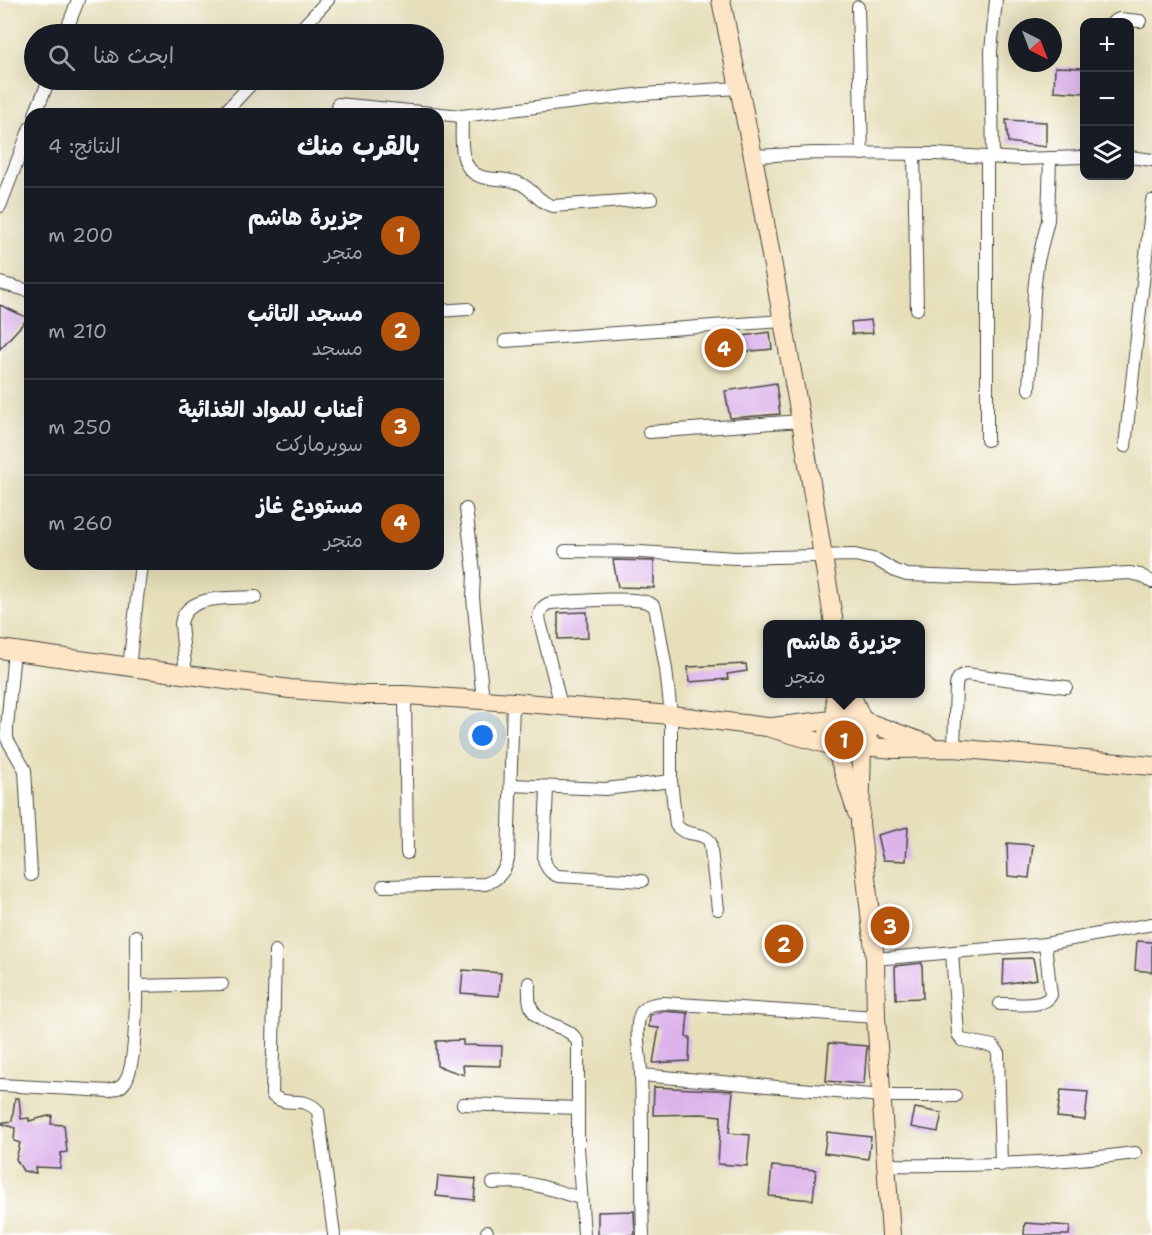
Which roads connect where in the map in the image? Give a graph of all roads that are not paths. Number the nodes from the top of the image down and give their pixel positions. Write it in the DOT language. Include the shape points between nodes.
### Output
graph roads {
  1 [pos="78,0"];
  2 [pos="328,0"];
  3 [pos="721,0"];
  4 [pos="996,0"];
  5 [pos="858,7"];
  6 [pos="1134,20"];
  7 [pos="1140,21"];
  8 [pos="69,24"];
  9 [pos="305,24"];
  10 [pos="739,88"];
  11 [pos="45,90"];
  12 [pos="246,90"];
  13 [pos="339,104"];
  14 [pos="38,108"];
  15 [pos="229,108"];
  16 [pos="380,108"];
  17 [pos="444,114"];
  18 [pos="462,116"];
  19 [pos="24,144"];
  20 [pos="862,154"];
  21 [pos="914,154"];
  22 [pos="753,156"];
  23 [pos="990,157"];
  24 [pos="1080,157"];
  25 [pos="1050,158"];
  26 [pos="1134,158"];
  27 [pos="1152,160"];
  28 [pos="651,199"];
  29 [pos="1152,201"];
  30 [pos="0,206"];
  31 [pos="0,283"];
  32 [pos="24,289"];
  33 [pos="468,309"];
  34 [pos="917,309"];
  35 [pos="444,311"];
  36 [pos="782,321"];
  37 [pos="505,341"];
  38 [pos="1029,389"];
  39 [pos="801,421"];
  40 [pos="649,432"];
  41 [pos="987,440"];
  42 [pos="1125,446"];
  43 [pos="466,509"];
  44 [pos="564,551"];
  45 [pos="822,556"];
  46 [pos="140,570"];
  47 [pos="1152,582"];
  48 [pos="256,597"];
  49 [pos="833,620"];
  50 [pos="7,650"];
  51 [pos="129,667"];
  52 [pos="186,676"];
  53 [pos="1066,687"];
  54 [pos="405,695"];
  55 [pos="836,698"];
  56 [pos="853,698"];
  57 [pos="483,700"];
  58 [pos="513,702"];
  59 [pos="561,706"];
  60 [pos="670,715"];
  61 [pos="834,718"];
  62 [pos="863,719"];
  63 [pos="767,728"];
  64 [pos="834,747"];
  65 [pos="863,747"];
  66 [pos="934,747"];
  67 [pos="954,748"];
  68 [pos="1152,766"];
  69 [pos="671,781"];
  70 [pos="511,785"];
  71 [pos="547,787"];
  72 [pos="860,823"];
  73 [pos="407,853"];
  74 [pos="31,875"];
  75 [pos="642,881"];
  76 [pos="383,886"];
  77 [pos="718,909"];
  78 [pos="1152,924"];
  79 [pos="136,936"];
  80 [pos="1045,944"];
  81 [pos="275,951"];
  82 [pos="952,953"];
  83 [pos="875,959"];
  84 [pos="530,983"];
  85 [pos="222,984"];
  86 [pos="136,986"];
  87 [pos="1000,1004"];
  88 [pos="876,1017"];
  89 [pos="641,1075"];
  90 [pos="0,1085"];
  91 [pos="882,1096"];
  92 [pos="955,1096"];
  93 [pos="463,1104"];
  94 [pos="578,1108"];
  95 [pos="1135,1153"];
  96 [pos="1001,1164"];
  97 [pos="887,1165"];
  98 [pos="493,1183"];
  99 [pos="580,1198"];
  100 [pos="334,1235"];
  101 [pos="584,1235"];
  102 [pos="642,1235"];
  103 [pos="891,1235"];
  1 -- 8 [label="street"];
  2 -- 9 [label="street"];
  3 -- 10 [label="main road"];
  4 -- 23 [label="street" via="991,51"];
  5 -- 20 [label="street"];
  6 -- 7 [label="street"];
  10 -- 18 [label="street" via="643,94"];
  10 -- 22 [label="main road"];
  11 -- 14 [label="street"];
  12 -- 15 [label="street"];
  13 -- 16 [label="street"];
  17 -- 18 [label="street"];
  18 -- 28 [label="street" via="462,152 467,166 482,177 518,183 553,206"];
  19 -- 30 [label="street"];
  20 -- 21 [label="street"];
  20 -- 22 [label="street"];
  21 -- 23 [label="street"];
  21 -- 34 [label="street"];
  22 -- 36 [label="main road"];
  23 -- 25 [label="street"];
  23 -- 41 [label="street"];
  24 -- 25 [label="street"];
  25 -- 38 [label="street" via="1048,220 1034,292"];
  26 -- 27 [label="street"];
  29 -- 42 [label="street"];
  31 -- 32 [label="street"];
  33 -- 35 [label="street"];
  36 -- 37 [label="street"];
  36 -- 39 [label="main road"];
  39 -- 40 [label="street"];
  39 -- 45 [label="main road"];
  43 -- 57 [label="street"];
  44 -- 45 [label="street" via="736,558"];
  45 -- 47 [label="street" via="868,556 915,576 1015,579 1129,573"];
  45 -- 49 [label="main road"];
  46 -- 51 [label="street"];
  48 -- 52 [label="street" via="204,601 188,609 181,624"];
  50 -- 51 [label="main road"];
  50 -- 74 [label="street" via="7,739 25,770"];
  51 -- 52 [label="main road"];
  52 -- 54 [label="main road" via="290,689"];
  53 -- 67 [label="street" via="961,675 956,686"];
  54 -- 57 [label="main road"];
  54 -- 73 [label="street"];
  55 -- 61 [label="main road"];
  56 -- 62 [label="main road"];
  57 -- 58 [label="main road"];
  58 -- 59 [label="main road"];
  58 -- 70 [label="street"];
  59 -- 60 [label="main road"];
  59 -- 60 [label="street" via="540,610 550,603 643,601 656,612"];
  60 -- 63 [label="main road"];
  60 -- 69 [label="street"];
  61 -- 62 [label="main road" via="848,712"];
  61 -- 63 [label="main road"];
  61 -- 64 [label="main road" via="828,733"];
  62 -- 65 [label="main road" via="868,733"];
  62 -- 66 [label="main road"];
  63 -- 64 [label="main road"];
  64 -- 65 [label="main road" via="849,753"];
  64 -- 72 [label="main road"];
  65 -- 66 [label="main road"];
  65 -- 72 [label="main road"];
  66 -- 67 [label="main road"];
  67 -- 68 [label="main road"];
  69 -- 71 [label="street" via="619,789"];
  69 -- 77 [label="street" via="676,825 684,832 705,836 710,842"];
  70 -- 71 [label="street"];
  70 -- 76 [label="street" via="508,859 503,872 493,881"];
  71 -- 75 [label="street" via="544,859 552,874"];
  72 -- 83 [label="main road"];
  78 -- 80 [label="street"];
  79 -- 86 [label="street"];
  80 -- 82 [label="street"];
  80 -- 87 [label="street" via="1049,999 1040,1003"];
  81 -- 100 [label="street" via="272,1095 283,1102 312,1104 318,1111"];
  82 -- 83 [label="street"];
  82 -- 96 [label="street" via="958,1034 962,1040 993,1046 998,1052"];
  83 -- 88 [label="main road"];
  84 -- 94 [label="street" via="534,1013 541,1021 572,1032 578,1043"];
  85 -- 86 [label="street"];
  86 -- 90 [label="street" via="131,1068 119,1088 110,1091"];
  88 -- 89 [label="street" via="652,1005 641,1013 638,1022"];
  88 -- 91 [label="main road"];
  89 -- 91 [label="street"];
  89 -- 102 [label="street"];
  91 -- 92 [label="street"];
  91 -- 97 [label="main road"];
  93 -- 94 [label="street"];
  94 -- 99 [label="street"];
  95 -- 96 [label="street"];
  96 -- 97 [label="street"];
  97 -- 103 [label="main road"];
  98 -- 99 [label="street" via="520,1182"];
  99 -- 101 [label="street"];
}
